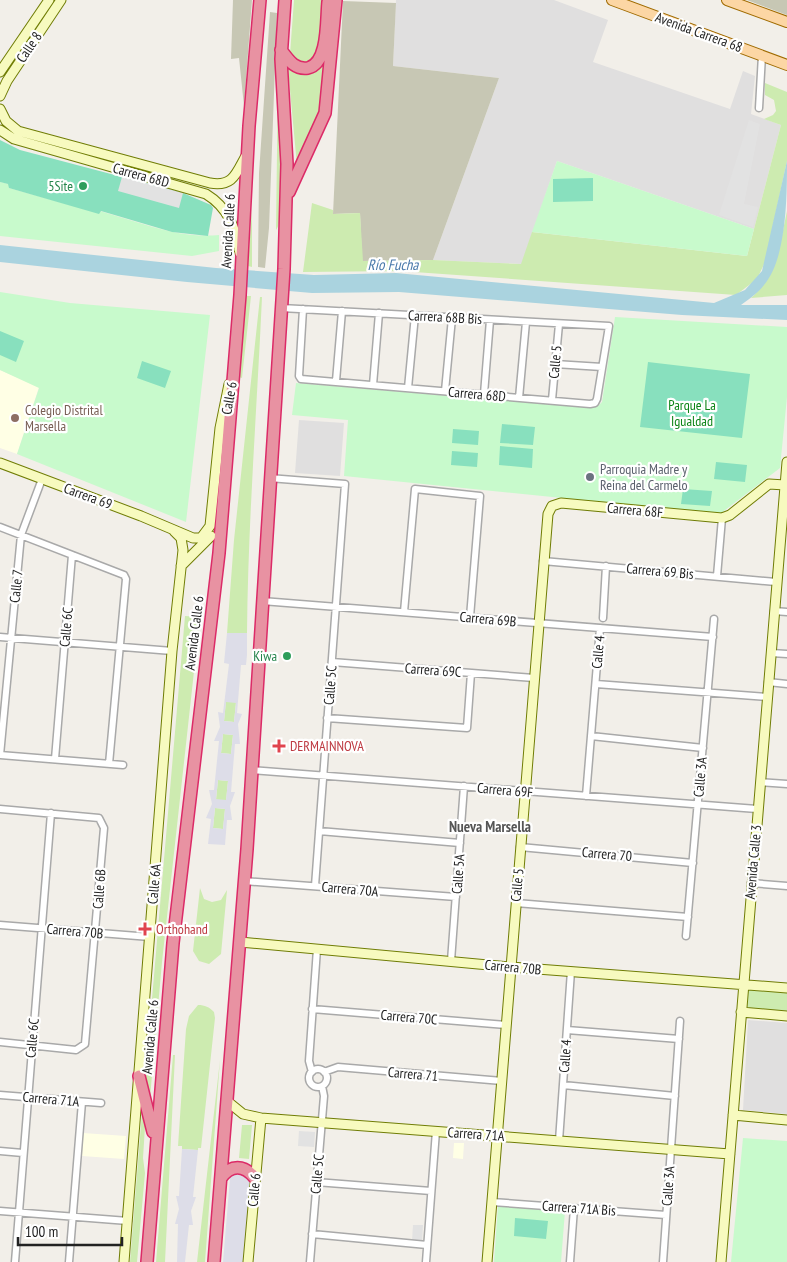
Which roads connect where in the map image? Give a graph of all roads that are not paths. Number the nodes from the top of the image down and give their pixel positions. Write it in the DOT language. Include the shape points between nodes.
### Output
graph roads {
  1 [pos="49,0"];
  2 [pos="61,0"];
  3 [pos="328,0"];
  4 [pos="336,0"];
  5 [pos="612,0"];
  6 [pos="727,0"];
  7 [pos="260,4"];
  8 [pos="284,4"];
  9 [pos="787,22"];
  10 [pos="281,50"];
  11 [pos="762,55"];
  12 [pos="772,59"];
  13 [pos="787,65"];
  14 [pos="0,72"];
  15 [pos="760,76"];
  16 [pos="0,96"];
  17 [pos="758,108"];
  18 [pos="0,110"];
  19 [pos="0,130"];
  20 [pos="15,130"];
  21 [pos="247,154"];
  22 [pos="288,196"];
  23 [pos="242,263"];
  24 [pos="281,303"];
  25 [pos="303,309"];
  26 [pos="342,311"];
  27 [pos="379,313"];
  28 [pos="415,315"];
  29 [pos="452,318"];
  30 [pos="490,320"];
  31 [pos="526,322"];
  32 [pos="559,324"];
  33 [pos="555,364"];
  34 [pos="235,365"];
  35 [pos="602,367"];
  36 [pos="336,382"];
  37 [pos="373,385"];
  38 [pos="408,388"];
  39 [pos="445,391"];
  40 [pos="484,394"];
  41 [pos="519,398"];
  42 [pos="552,400"];
  43 [pos="787,462"];
  44 [pos="0,464"];
  45 [pos="269,478"];
  46 [pos="42,480"];
  47 [pos="786,485"];
  48 [pos="550,508"];
  49 [pos="722,518"];
  50 [pos="0,527"];
  51 [pos="784,527"];
  52 [pos="214,529"];
  53 [pos="174,531"];
  54 [pos="21,535"];
  55 [pos="201,538"];
  56 [pos="219,553"];
  57 [pos="72,555"];
  58 [pos="543,561"];
  59 [pos="181,566"];
  60 [pos="606,566"];
  61 [pos="782,570"];
  62 [pos="717,576"];
  63 [pos="776,582"];
  64 [pos="262,601"];
  65 [pos="336,607"];
  66 [pos="774,611"];
  67 [pos="404,612"];
  68 [pos="787,612"];
  69 [pos="470,618"];
  70 [pos="603,618"];
  71 [pos="714,619"];
  72 [pos="538,623"];
  73 [pos="600,628"];
  74 [pos="713,637"];
  75 [pos="0,638"];
  76 [pos="11,638"];
  77 [pos="65,643"];
  78 [pos="119,647"];
  79 [pos="172,651"];
  80 [pos="771,653"];
  81 [pos="787,654"];
  82 [pos="332,662"];
  83 [pos="471,673"];
  84 [pos="534,678"];
  85 [pos="768,682"];
  86 [pos="596,684"];
  87 [pos="787,684"];
  88 [pos="708,692"];
  89 [pos="767,697"];
  90 [pos="328,718"];
  91 [pos="591,736"];
  92 [pos="703,748"];
  93 [pos="0,755"];
  94 [pos="55,759"];
  95 [pos="109,764"];
  96 [pos="123,765"];
  97 [pos="252,770"];
  98 [pos="323,775"];
  99 [pos="760,782"];
  100 [pos="787,784"];
  101 [pos="464,786"];
  102 [pos="525,791"];
  103 [pos="586,796"];
  104 [pos="698,805"];
  105 [pos="0,809"];
  106 [pos="758,810"];
  107 [pos="51,813"];
  108 [pos="319,832"];
  109 [pos="460,843"];
  110 [pos="520,847"];
  111 [pos="693,863"];
  112 [pos="244,880"];
  113 [pos="751,883"];
  114 [pos="315,886"];
  115 [pos="787,886"];
  116 [pos="456,897"];
  117 [pos="516,904"];
  118 [pos="688,917"];
  119 [pos="0,925"];
  120 [pos="41,928"];
  121 [pos="96,933"];
  122 [pos="686,936"];
  123 [pos="150,937"];
  124 [pos="240,942"];
  125 [pos="317,949"];
  126 [pos="451,962"];
  127 [pos="511,967"];
  128 [pos="571,971"];
  129 [pos="743,984"];
  130 [pos="787,988"];
  131 [pos="312,1009"];
  132 [pos="740,1012"];
  133 [pos="787,1016"];
  134 [pos="680,1021"];
  135 [pos="506,1025"];
  136 [pos="567,1030"];
  137 [pos="679,1039"];
  138 [pos="0,1042"];
  139 [pos="32,1045"];
  140 [pos="312,1072"];
  141 [pos="324,1072"];
  142 [pos="139,1076"];
  143 [pos="502,1081"];
  144 [pos="563,1085"];
  145 [pos="322,1086"];
  146 [pos="0,1095"];
  147 [pos="675,1096"];
  148 [pos="28,1097"];
  149 [pos="228,1101"];
  150 [pos="82,1102"];
  151 [pos="101,1103"];
  152 [pos="733,1115"];
  153 [pos="261,1118"];
  154 [pos="787,1120"];
  155 [pos="321,1122"];
  156 [pos="436,1131"];
  157 [pos="498,1136"];
  158 [pos="559,1141"];
  159 [pos="156,1148"];
  160 [pos="671,1150"];
  161 [pos="0,1151"];
  162 [pos="23,1153"];
  163 [pos="730,1154"];
  164 [pos="254,1177"];
  165 [pos="222,1178"];
  166 [pos="316,1182"];
  167 [pos="431,1192"];
  168 [pos="492,1202"];
  169 [pos="574,1208"];
  170 [pos="0,1211"];
  171 [pos="19,1212"];
  172 [pos="666,1215"];
  173 [pos="74,1218"];
  174 [pos="128,1222"];
  175 [pos="312,1234"];
  176 [pos="427,1245"];
  177 [pos="15,1262"];
  178 [pos="69,1262"];
  179 [pos="124,1262"];
  180 [pos="146,1262"];
  181 [pos="214,1262"];
  182 [pos="248,1262"];
  183 [pos="310,1262"];
  184 [pos="426,1262"];
  185 [pos="487,1262"];
  186 [pos="570,1262"];
  187 [pos="662,1262"];
  188 [pos="721,1262"];
  1 -- 14 [label="street, Calle 8"];
  2 -- 16 [label="street, Calle 8"];
  3 -- 10 [label="highway" via="319,61 310,67 299,68"];
  4 -- 22 [label="highway" via="324,113"];
  5 -- 11 [label="main road, Avenida Carrera 68"];
  6 -- 9 [label="main road"];
  7 -- 21 [label="highway, Avenida Calle 6"];
  8 -- 10 [label="highway"];
  10 -- 22 [label="highway"];
  11 -- 12 [label="main road, Avenida Carrera 68"];
  11 -- 15 [label="street"];
  12 -- 13 [label="main road, Avenida Carrera 68"];
  12 -- 15 [label="street"];
  15 -- 17 [label="street"];
  18 -- 20 [label="street"];
  19 -- 20 [label="street, Carrera 68D"];
  19 -- 23 [label="street, Carrera 68D" via="14,139 206,194 229,216"];
  20 -- 21 [label="street, Carrera 68D" via="215,184 231,180"];
  21 -- 23 [label="highway, Avenida Calle 6"];
  22 -- 24 [label="highway"];
  23 -- 34 [label="highway, Avenida Calle 6"];
  24 -- 25 [label="street, Carrera 68B Bis"];
  24 -- 45 [label="highway"];
  25 -- 26 [label="street, Carrera 68B Bis"];
  25 -- 36 [label="street, Carrera 68D" via="299,378"];
  26 -- 27 [label="street, Carrera 68B Bis"];
  26 -- 36 [label="street"];
  27 -- 28 [label="street, Carrera 68B Bis"];
  27 -- 37 [label="street"];
  28 -- 29 [label="street, Carrera 68B Bis"];
  28 -- 38 [label="street"];
  29 -- 30 [label="street, Carrera 68B Bis"];
  29 -- 39 [label="street"];
  30 -- 31 [label="street, Carrera 68B Bis"];
  30 -- 40 [label="street"];
  31 -- 32 [label="street, Carrera 68B Bis"];
  31 -- 41 [label="street"];
  32 -- 33 [label="street, Calle 5"];
  32 -- 35 [label="street, Carrera 68B Bis" via="609,326"];
  33 -- 35 [label="street"];
  33 -- 42 [label="street, Calle 5"];
  34 -- 52 [label="street, Calle 6" via="224,430"];
  34 -- 55 [label="street, Calle 6" via="221,418 210,526"];
  34 -- 56 [label="highway, Avenida Calle 6"];
  35 -- 42 [label="street, Carrera 68D" via="595,403"];
  36 -- 37 [label="street, Carrera 68D"];
  37 -- 38 [label="street, Carrera 68D"];
  38 -- 39 [label="street, Carrera 68D"];
  39 -- 40 [label="street, Carrera 68D"];
  40 -- 41 [label="street, Carrera 68D"];
  41 -- 42 [label="street, Carrera 68D"];
  43 -- 47 [label="street, Avenida Calle 3"];
  44 -- 46 [label="street, Carrera 69"];
  45 -- 64 [label="highway"];
  45 -- 65 [label="street, Calle 5C" via="345,484"];
  46 -- 53 [label="street, Carrera 69"];
  46 -- 54 [label="street, Calle 7"];
  47 -- 49 [label="street" via="770,484"];
  47 -- 51 [label="street, Avenida Calle 3"];
  48 -- 49 [label="street, Carrera 68F" via="561,503"];
  48 -- 58 [label="street, Calle 5"];
  49 -- 62 [label="street"];
  50 -- 54 [label="street"];
  51 -- 61 [label="street, Avenida Calle 3"];
  52 -- 56 [label="highway"];
  52 -- 59 [label="street"];
  53 -- 55 [label="street, Carrera 69"];
  53 -- 59 [label="street" via="182,542"];
  54 -- 57 [label="street"];
  54 -- 76 [label="street, Calle 7"];
  56 -- 159 [label="highway, Avenida Calle 6" via="174,934"];
  57 -- 77 [label="street, Calle 6C"];
  57 -- 78 [label="street" via="124,575"];
  58 -- 60 [label="street, Carrera 69 Bis"];
  58 -- 72 [label="street, Calle 5"];
  59 -- 79 [label="street, Calle 6A"];
  60 -- 62 [label="street, Carrera 69 Bis"];
  60 -- 70 [label="street, Calle 4"];
  61 -- 63 [label="street, Avenida Calle 3"];
  62 -- 63 [label="street, Carrera 69 Bis"];
  63 -- 66 [label="street, Avenida Calle 3"];
  64 -- 65 [label="street, Carrera 69B"];
  64 -- 97 [label="highway"];
  65 -- 67 [label="street, Carrera 69B"];
  65 -- 82 [label="street, Calle 5C"];
  66 -- 68 [label="street"];
  66 -- 80 [label="street, Avenida Calle 3"];
  67 -- 69 [label="street, Carrera 69B"];
  67 -- 69 [label="street" via="415,489 480,496"];
  69 -- 72 [label="street, Carrera 69B"];
  71 -- 74 [label="street, Calle 3A"];
  72 -- 73 [label="street, Carrera 69B"];
  72 -- 84 [label="street, Calle 5"];
  73 -- 74 [label="street, Carrera 69B"];
  73 -- 86 [label="street, Calle 4"];
  74 -- 88 [label="street, Calle 3A"];
  75 -- 76 [label="street"];
  76 -- 77 [label="street"];
  76 -- 93 [label="street, Calle 7"];
  77 -- 78 [label="street"];
  77 -- 94 [label="street, Calle 6C"];
  78 -- 79 [label="street"];
  78 -- 95 [label="street"];
  79 -- 123 [label="street, Calle 6A"];
  80 -- 81 [label="street"];
  80 -- 85 [label="street, Avenida Calle 3"];
  82 -- 83 [label="street, Carrera 69C"];
  82 -- 90 [label="street, Calle 5C"];
  83 -- 84 [label="street, Carrera 69C"];
  83 -- 90 [label="street" via="466,728"];
  84 -- 102 [label="street, Calle 5"];
  85 -- 87 [label="street"];
  85 -- 89 [label="street, Avenida Calle 3"];
  86 -- 88 [label="street"];
  86 -- 91 [label="street, Calle 4"];
  88 -- 89 [label="street"];
  88 -- 92 [label="street, Calle 3A"];
  89 -- 99 [label="street, Avenida Calle 3"];
  90 -- 98 [label="street, Calle 5C"];
  91 -- 92 [label="street"];
  91 -- 103 [label="street, Calle 4"];
  92 -- 104 [label="street, Calle 3A"];
  93 -- 94 [label="street"];
  94 -- 95 [label="street"];
  95 -- 96 [label="street"];
  97 -- 98 [label="street, Carrera 69F"];
  97 -- 112 [label="highway"];
  98 -- 101 [label="street, Carrera 69F"];
  98 -- 108 [label="street, Calle 5C"];
  99 -- 100 [label="street"];
  99 -- 106 [label="street, Avenida Calle 3"];
  101 -- 102 [label="street, Carrera 69F"];
  101 -- 109 [label="street, Calle 5A"];
  102 -- 103 [label="street, Carrera 69F"];
  102 -- 110 [label="street, Calle 5"];
  103 -- 104 [label="street, Carrera 69F"];
  104 -- 106 [label="street, Carrera 69F"];
  104 -- 111 [label="street, Calle 3A"];
  105 -- 107 [label="street"];
  106 -- 113 [label="street, Avenida Calle 3"];
  107 -- 120 [label="street, Calle 6C"];
  107 -- 121 [label="street, Calle 6B" via="99,818 104,828"];
  108 -- 109 [label="street"];
  108 -- 114 [label="street, Calle 5C"];
  109 -- 116 [label="street, Calle 5A"];
  110 -- 111 [label="street, Carrera 70"];
  110 -- 117 [label="street, Calle 5"];
  111 -- 118 [label="street, Calle 3A"];
  112 -- 114 [label="street, Carrera 70A"];
  112 -- 124 [label="highway"];
  113 -- 115 [label="street"];
  113 -- 129 [label="street, Avenida Calle 3"];
  114 -- 116 [label="street, Carrera 70A"];
  116 -- 126 [label="street, Calle 5A"];
  117 -- 118 [label="street"];
  117 -- 127 [label="street, Calle 5"];
  118 -- 122 [label="street, Calle 3A"];
  119 -- 120 [label="street, Carrera 70B"];
  120 -- 121 [label="street, Carrera 70B"];
  120 -- 139 [label="street, Calle 6C"];
  121 -- 123 [label="street, Carrera 70B"];
  121 -- 139 [label="street, Calle 6B" via="85,1044 80,1049"];
  123 -- 142 [label="street, Calle 6A"];
  124 -- 125 [label="street, Carrera 70B"];
  124 -- 149 [label="highway"];
  125 -- 126 [label="street, Carrera 70B"];
  125 -- 131 [label="street"];
  126 -- 127 [label="street, Carrera 70B"];
  127 -- 128 [label="street, Carrera 70B"];
  127 -- 135 [label="street, Calle 5"];
  128 -- 129 [label="street, Carrera 70B"];
  128 -- 136 [label="street, Calle 4"];
  129 -- 130 [label="street, Carrera 70B"];
  129 -- 132 [label="street, Avenida Calle 3"];
  131 -- 135 [label="street, Carrera 70C"];
  131 -- 140 [label="street" via="309,1061"];
  132 -- 133 [label="street"];
  132 -- 152 [label="street, Avenida Calle 3"];
  134 -- 137 [label="street, Calle 3A"];
  135 -- 143 [label="street, Calle 5"];
  136 -- 137 [label="street"];
  136 -- 144 [label="street, Calle 4"];
  137 -- 147 [label="street, Calle 3A"];
  138 -- 139 [label="street"];
  139 -- 148 [label="street, Calle 6C"];
  140 -- 141 [label="street" via="319,1069"];
  140 -- 145 [label="street" via="309,1077 312,1084"];
  141 -- 143 [label="street, Carrera 71" via="338,1068"];
  141 -- 145 [label="street" via="327,1080"];
  142 -- 159 [label="highway"];
  142 -- 174 [label="street, Calle 6A"];
  143 -- 157 [label="street, Calle 5"];
  144 -- 147 [label="street"];
  144 -- 158 [label="street, Calle 4"];
  145 -- 155 [label="street, Calle 5C"];
  146 -- 148 [label="street, Carrera 71A"];
  147 -- 160 [label="street, Calle 3A"];
  148 -- 150 [label="street, Carrera 71A"];
  148 -- 162 [label="street, Calle 6C"];
  149 -- 153 [label="street, Carrera 71A" via="242,1114"];
  149 -- 165 [label="highway"];
  150 -- 151 [label="street, Carrera 71A"];
  150 -- 173 [label="street"];
  152 -- 154 [label="street"];
  152 -- 163 [label="street, Avenida Calle 3"];
  153 -- 155 [label="street, Carrera 71A"];
  153 -- 164 [label="street, Calle 6"];
  155 -- 156 [label="street, Carrera 71A"];
  155 -- 166 [label="street, Calle 5C"];
  156 -- 157 [label="street, Carrera 71A"];
  156 -- 167 [label="street"];
  157 -- 158 [label="street, Carrera 71A"];
  157 -- 168 [label="street, Calle 5"];
  158 -- 160 [label="street, Carrera 71A"];
  159 -- 180 [label="highway, Avenida Calle 6"];
  160 -- 163 [label="street, Carrera 71A"];
  160 -- 172 [label="street, Calle 3A"];
  161 -- 162 [label="street"];
  162 -- 171 [label="street, Calle 6C"];
  163 -- 188 [label="street, Avenida Calle 3"];
  164 -- 165 [label="highway" via="246,1169 235,1167"];
  164 -- 182 [label="street, Calle 6"];
  165 -- 181 [label="highway"];
  166 -- 167 [label="street"];
  166 -- 175 [label="street, Calle 5C"];
  167 -- 176 [label="street"];
  168 -- 169 [label="street, Carrera 71A Bis"];
  168 -- 185 [label="street, Calle 5"];
  169 -- 172 [label="street, Carrera 71A Bis"];
  169 -- 186 [label="street"];
  170 -- 171 [label="street"];
  171 -- 173 [label="street"];
  171 -- 177 [label="street, Calle 6C"];
  172 -- 187 [label="street, Calle 3A"];
  173 -- 174 [label="street"];
  173 -- 178 [label="street"];
  174 -- 179 [label="street, Calle 6A"];
  175 -- 176 [label="street"];
  175 -- 183 [label="street, Calle 5C"];
  176 -- 184 [label="street"];
}
